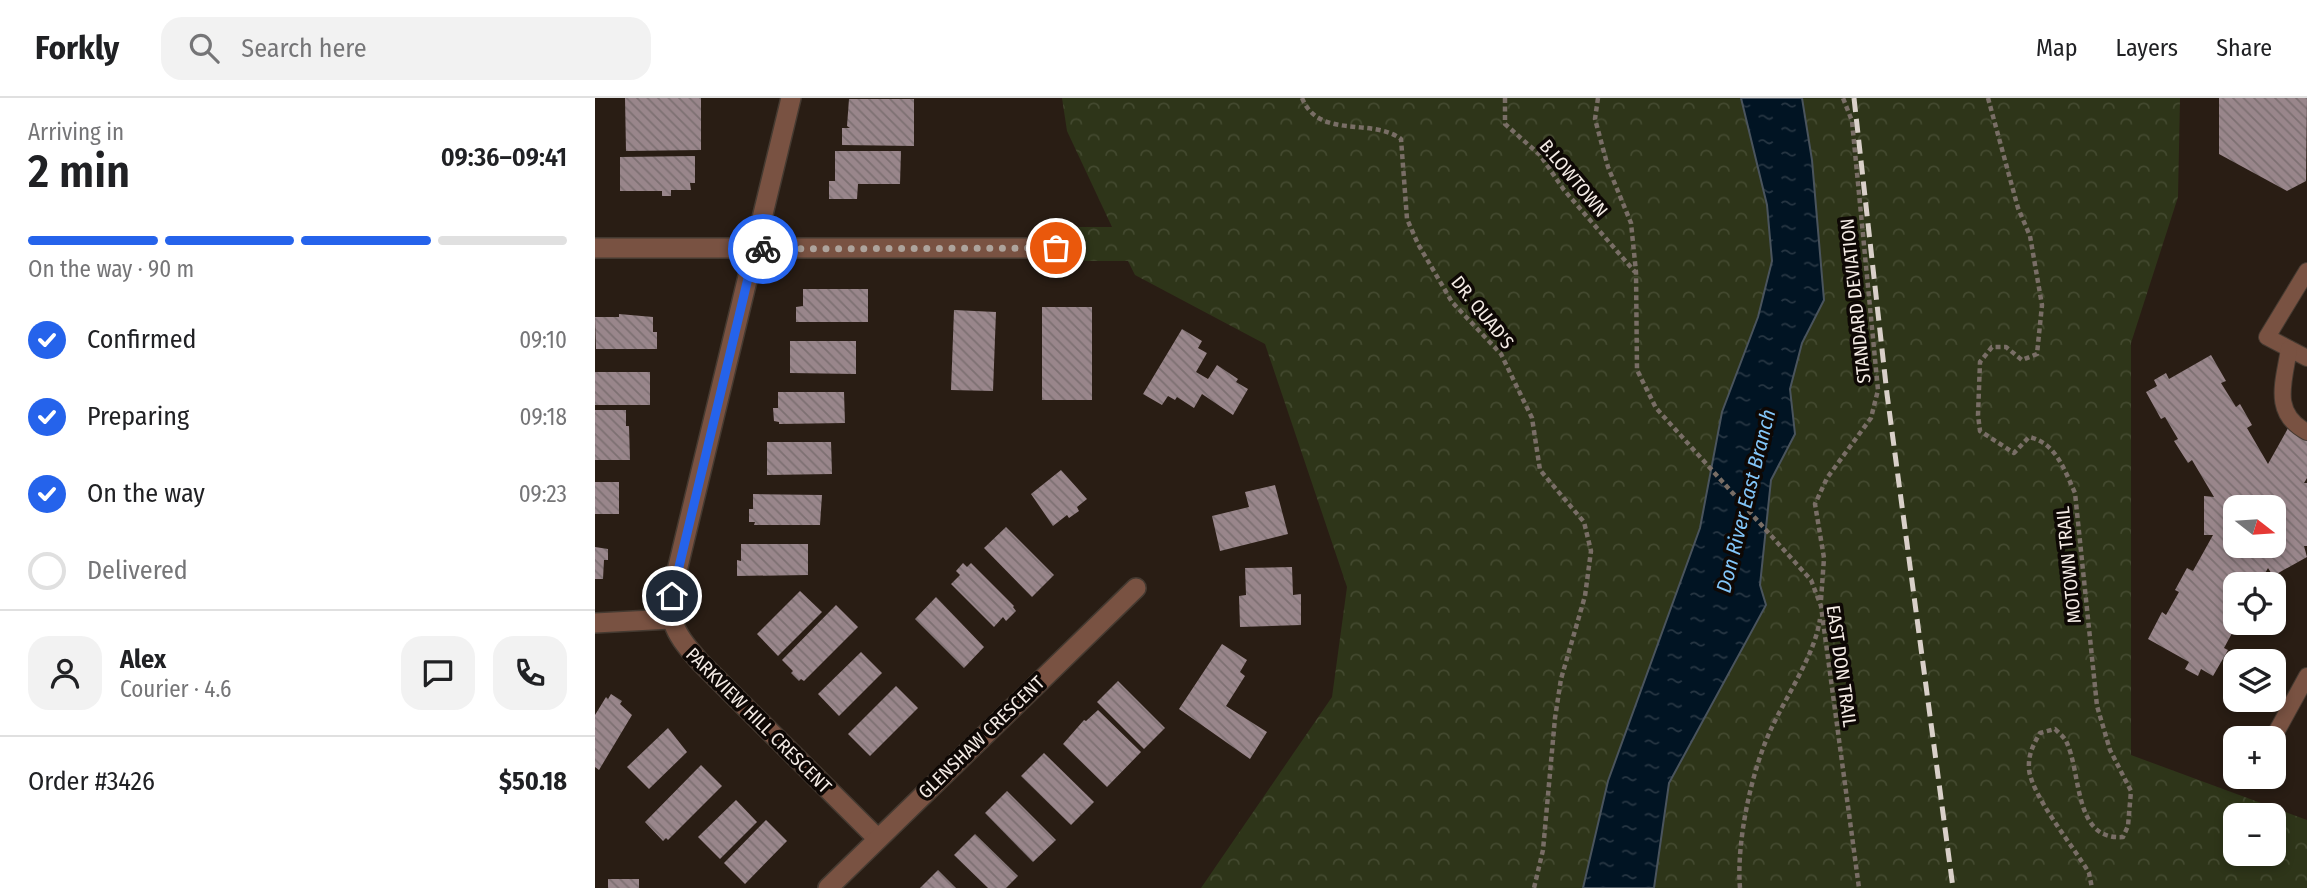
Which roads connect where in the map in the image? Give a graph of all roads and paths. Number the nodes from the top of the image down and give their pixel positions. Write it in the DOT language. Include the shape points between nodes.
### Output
graph roads {
  1 [pos="791,98"];
  2 [pos="1302,98"];
  3 [pos="1504,98"];
  4 [pos="1598,98"];
  5 [pos="1843,98"];
  6 [pos="1988,98"];
  7 [pos="595,248"];
  8 [pos="1056,248"];
  9 [pos="755,249"];
  10 [pos="2307,271"];
  11 [pos="1636,272"];
  12 [pos="2289,349"];
  13 [pos="2307,358"];
  14 [pos="2307,432"];
  15 [pos="1136,588"];
  16 [pos="1821,606"];
  17 [pos="671,619"];
  18 [pos="595,623"];
  19 [pos="2307,676"];
  20 [pos="2280,726"];
  21 [pos="877,838"];
  22 [pos="828,888"];
  23 [pos="1534,888"];
  24 [pos="1740,888"];
  25 [pos="1859,888"];
  26 [pos="2092,888"];
  1 -- 9 [label="street"];
  2 -- 23 [label="path, DR. QUAD'S" via="1307,109 1337,127 1389,131 1401,139 1407,219 1418,244 1452,302 1501,354 1532,418 1539,470 1584,522 1591,551 1561,679 1543,850"];
  3 -- 11 [label="path, B.LOWTOWN" via="1506,124 1540,155 1564,190"];
  4 -- 11 [label="path, EAST DON TRAIL" via="1595,119 1631,223"];
  5 -- 16 [label="path, STANDARD DEVIATION" via="1851,121 1878,390 1871,418 1827,478 1815,504 1824,558"];
  6 -- 26 [label="path, MOTOWN TRAIL" via="2014,197 2030,236 2042,305 2037,354 2022,360 2006,347 1992,347 1980,362 1980,431 2014,453 2029,437 2043,440 2060,461 2075,493 2097,706 2110,750 2131,791 2129,826 2123,837 2109,838 2095,831 2066,740 2055,729 2040,733 2030,751 2029,770 2034,787 2089,873"];
  7 -- 9 [label="street"];
  8 -- 9 [label="street"];
  9 -- 17 [label="street" via="676,575"];
  10 -- 12 [label="lane" via="2267,337"];
  11 -- 16 [label="path, EAST DON TRAIL" via="1637,370 1656,408 1811,580"];
  12 -- 13 [label="lane"];
  12 -- 14 [label="lane" via="2281,402 2293,425"];
  15 -- 21 [label="street, GLENSHAW CRESCENT"];
  16 -- 24 [label="path, STANDARD DEVIATION" via="1809,653 1758,762 1738,869"];
  16 -- 25 [label="path, EAST DON TRAIL"];
  17 -- 18 [label="street"];
  17 -- 21 [label="street, PARKVIEW HILL CRESCENT" via="681,641 699,662"];
  19 -- 20 [label="lane"];
  21 -- 22 [label="street, GLENSHAW CRESCENT"];
}
